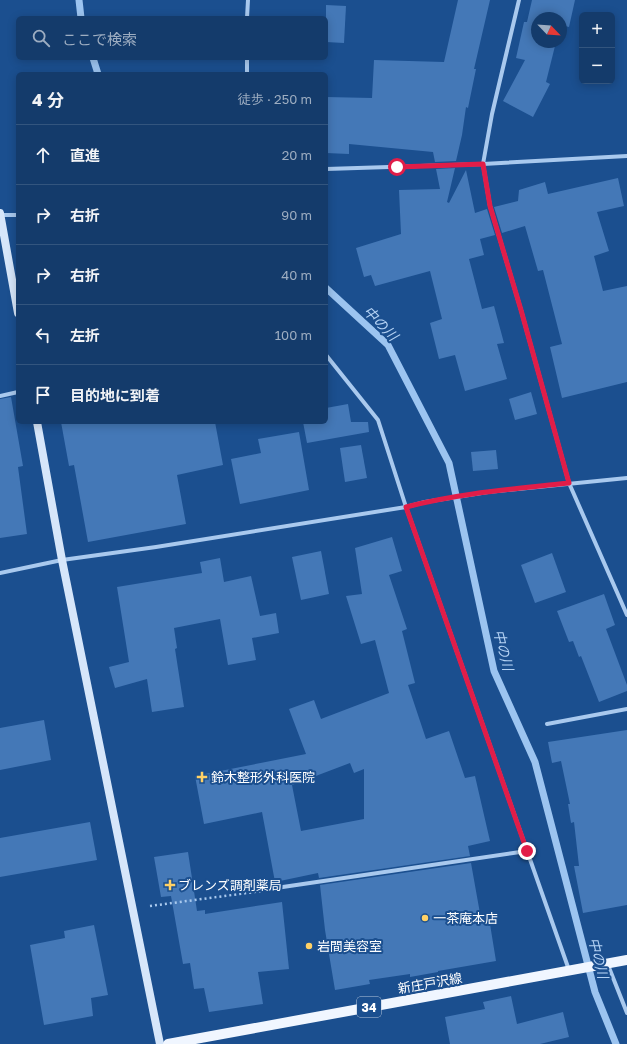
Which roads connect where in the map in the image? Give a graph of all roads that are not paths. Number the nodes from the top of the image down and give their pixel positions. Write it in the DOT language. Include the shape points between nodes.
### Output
graph roads {
  1 [pos="248,0"];
  2 [pos="519,0"];
  3 [pos="247,16"];
  4 [pos="247,60"];
  5 [pos="247,72"];
  6 [pos="627,156"];
  7 [pos="483,164"];
  8 [pos="328,169"];
  9 [pos="0,214"];
  10 [pos="16,215"];
  11 [pos="16,302"];
  12 [pos="328,358"];
  13 [pos="16,392"];
  14 [pos="0,396"];
  15 [pos="38,424"];
  16 [pos="627,478"];
  17 [pos="569,483"];
  18 [pos="406,507"];
  19 [pos="62,560"];
  20 [pos="0,573"];
  21 [pos="627,615"];
  22 [pos="627,709"];
  23 [pos="547,724"];
  24 [pos="527,851"];
  25 [pos="276,888"];
  26 [pos="627,960"];
  27 [pos="608,964"];
  28 [pos="570,970"];
  29 [pos="627,1013"];
  30 [pos="160,1044"];
  31 [pos="168,1044"];
  1 -- 3 [label="street"];
  2 -- 7 [label="street"];
  4 -- 5 [label="street"];
  6 -- 7 [label="street"];
  7 -- 8 [label="street"];
  7 -- 17 [label="street" via="490,206"];
  9 -- 10 [label="street"];
  9 -- 11 [label="street"];
  12 -- 18 [label="street" via="378,420"];
  13 -- 14 [label="street"];
  15 -- 19 [label="street"];
  16 -- 17 [label="street"];
  17 -- 18 [label="street" via="488,492"];
  17 -- 21 [label="street"];
  18 -- 19 [label="street"];
  18 -- 24 [label="street"];
  19 -- 20 [label="street"];
  19 -- 30 [label="street"];
  22 -- 23 [label="street"];
  24 -- 25 [label="street"];
  24 -- 28 [label="street"];
  26 -- 27 [label="main road, 新庄戸沢線 / 34"];
  27 -- 28 [label="main road, 新庄戸沢線 / 34"];
  27 -- 29 [label="street"];
  28 -- 31 [label="main road, 新庄戸沢線 / 34"];
}
